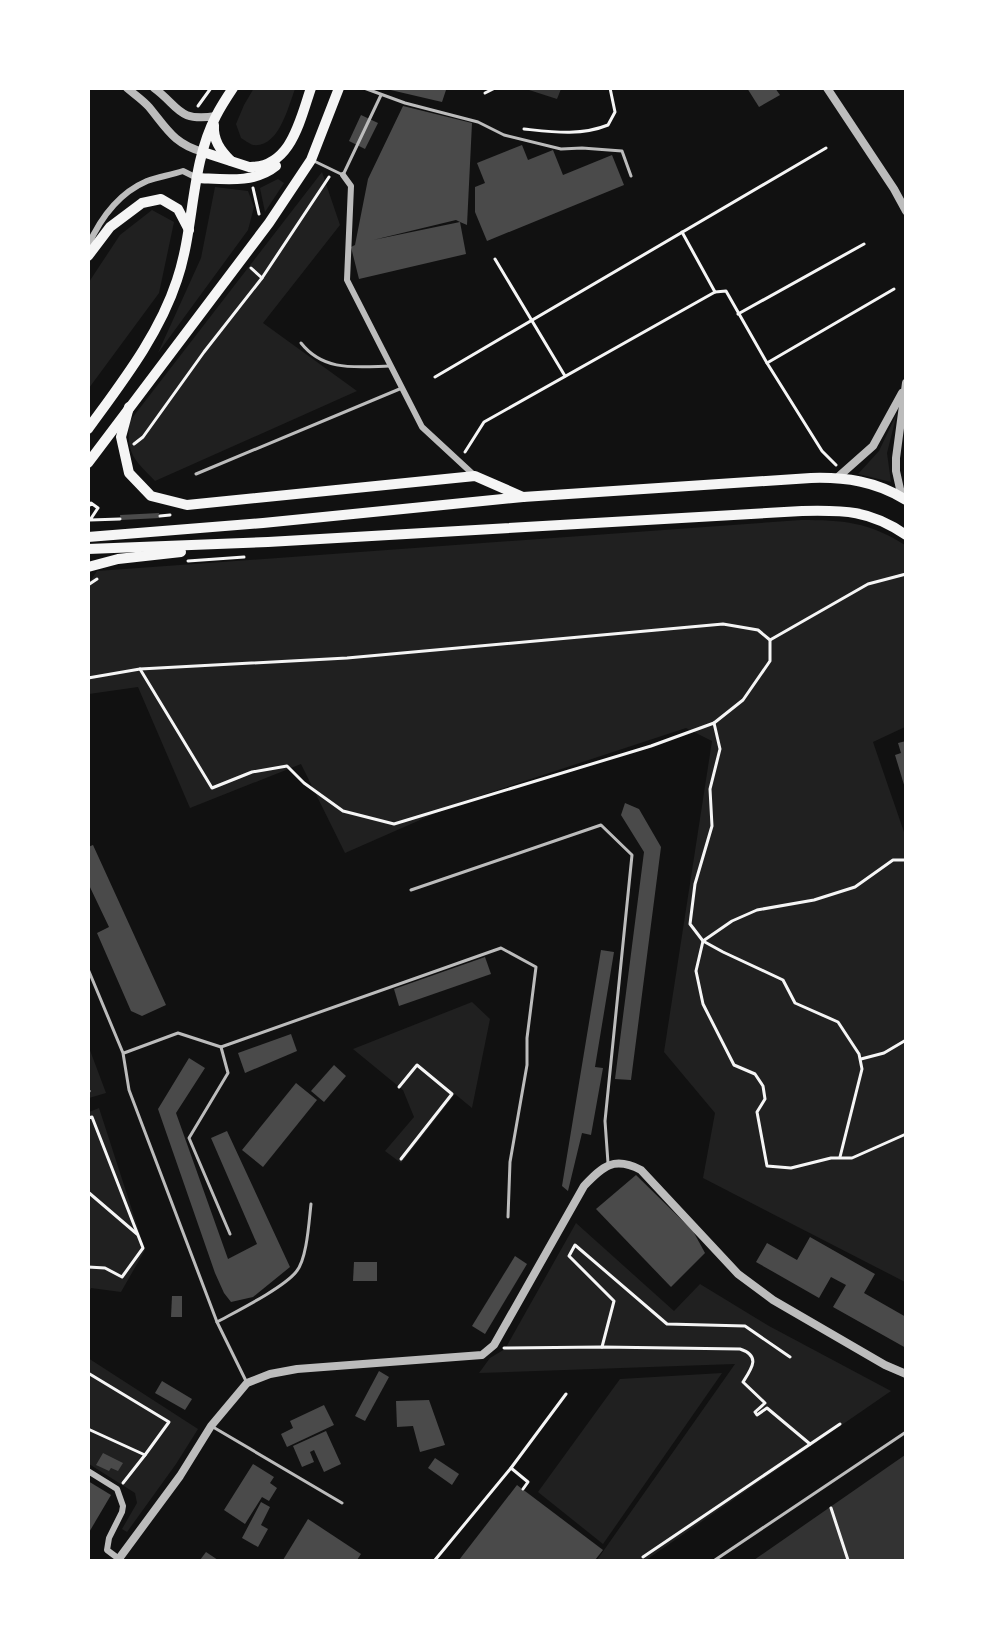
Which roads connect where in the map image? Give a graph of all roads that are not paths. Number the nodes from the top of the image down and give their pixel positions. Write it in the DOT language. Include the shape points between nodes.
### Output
graph roads {
  1 [pos="127,88"];
  2 [pos="154,88"];
  3 [pos="233,88"];
  4 [pos="311,88"];
  5 [pos="339,88"];
  6 [pos="364,88"];
  7 [pos="827,88"];
  8 [pos="381,94"];
  9 [pos="216,116"];
  10 [pos="288,146"];
  11 [pos="203,152"];
  12 [pos="311,160"];
  13 [pos="242,166"];
  14 [pos="343,175"];
  15 [pos="631,176"];
  16 [pos="197,178"];
  17 [pos="894,189"];
  18 [pos="906,192"];
  19 [pos="906,211"];
  20 [pos="189,230"];
  21 [pos="88,246"];
  22 [pos="88,256"];
  23 [pos="301,343"];
  24 [pos="391,366"];
  25 [pos="905,386"];
  26 [pos="402,388"];
  27 [pos="129,407"];
  28 [pos="88,429"];
  29 [pos="88,463"];
  30 [pos="196,474"];
  31 [pos="841,475"];
  32 [pos="475,476"];
  33 [pos="523,497"];
  34 [pos="904,499"];
  35 [pos="906,535"];
  36 [pos="88,537"];
  37 [pos="268,542"];
  38 [pos="88,549"];
  39 [pos="88,567"];
  40 [pos="411,890"];
  41 [pos="88,969"];
  42 [pos="221,1047"];
  43 [pos="123,1053"];
  44 [pos="608,1164"];
  45 [pos="311,1204"];
  46 [pos="508,1217"];
  47 [pos="231,1234"];
  48 [pos="217,1322"];
  49 [pos="906,1374"];
  50 [pos="247,1383"];
  51 [pos="211,1426"];
  52 [pos="906,1432"];
  53 [pos="88,1471"];
  54 [pos="342,1503"];
  55 [pos="119,1560"];
  56 [pos="715,1560"];
  1 -- 11 [label="street" via="147,105 165,130"];
  2 -- 9 [label="street" via="176,110 201,118"];
  3 -- 9 [label="highway"];
  4 -- 10 [label="highway"];
  5 -- 12 [label="highway"];
  6 -- 8 [label="lane"];
  7 -- 17 [label="street"];
  8 -- 14 [label="lane"];
  8 -- 15 [label="lane" via="478,122 504,135 561,149 622,151"];
  9 -- 11 [label="highway"];
  9 -- 13 [label="highway" via="214,129 219,147 230,160"];
  10 -- 13 [label="highway" via="273,162 257,168"];
  10 -- 16 [label="highway" via="274,168 260,176"];
  11 -- 13 [label="highway"];
  11 -- 16 [label="highway"];
  12 -- 14 [label="lane"];
  12 -- 27 [label="highway" via="269,223"];
  14 -- 24 [label="street" via="351,186 347,280"];
  16 -- 20 [label="highway"];
  16 -- 21 [label="street" via="183,171 146,182 114,203"];
  17 -- 18 [label="street"];
  17 -- 19 [label="street"];
  20 -- 22 [label="highway" via="178,209 161,199 142,203 110,227"];
  20 -- 28 [label="highway" via="178,279 159,326"];
  23 -- 24 [label="lane" via="331,365"];
  24 -- 26 [label="street"];
  25 -- 31 [label="street" via="873,446"];
  25 -- 34 [label="street" via="896,465"];
  26 -- 30 [label="lane"];
  26 -- 32 [label="street" via="422,427"];
  27 -- 29 [label="highway"];
  27 -- 32 [label="highway" via="121,437 129,473 151,496 187,505"];
  31 -- 33 [label="highway"];
  31 -- 34 [label="highway" via="868,482"];
  32 -- 33 [label="highway"];
  33 -- 36 [label="highway"];
  35 -- 37 [label="highway" via="887,522 834,510"];
  37 -- 38 [label="highway"];
  37 -- 39 [label="highway" via="118,559"];
  40 -- 44 [label="lane" via="601,825 632,855 605,1121"];
  41 -- 43 [label="lane"];
  42 -- 43 [label="lane" via="178,1034"];
  42 -- 46 [label="lane" via="501,948 536,967 527,1065 510,1162"];
  42 -- 47 [label="lane" via="228,1073 189,1138"];
  43 -- 48 [label="lane" via="129,1090"];
  44 -- 49 [label="street" via="628,1163 641,1170 738,1274 773,1300"];
  44 -- 50 [label="street" via="584,1186 494,1345 482,1355 297,1369"];
  45 -- 48 [label="lane" via="297,1272"];
  48 -- 50 [label="lane"];
  50 -- 51 [label="street"];
  51 -- 54 [label="lane"];
  51 -- 55 [label="street"];
  52 -- 56 [label="lane"];
  53 -- 55 [label="street" via="117,1489 122,1501 122,1512 107,1550"];
}
